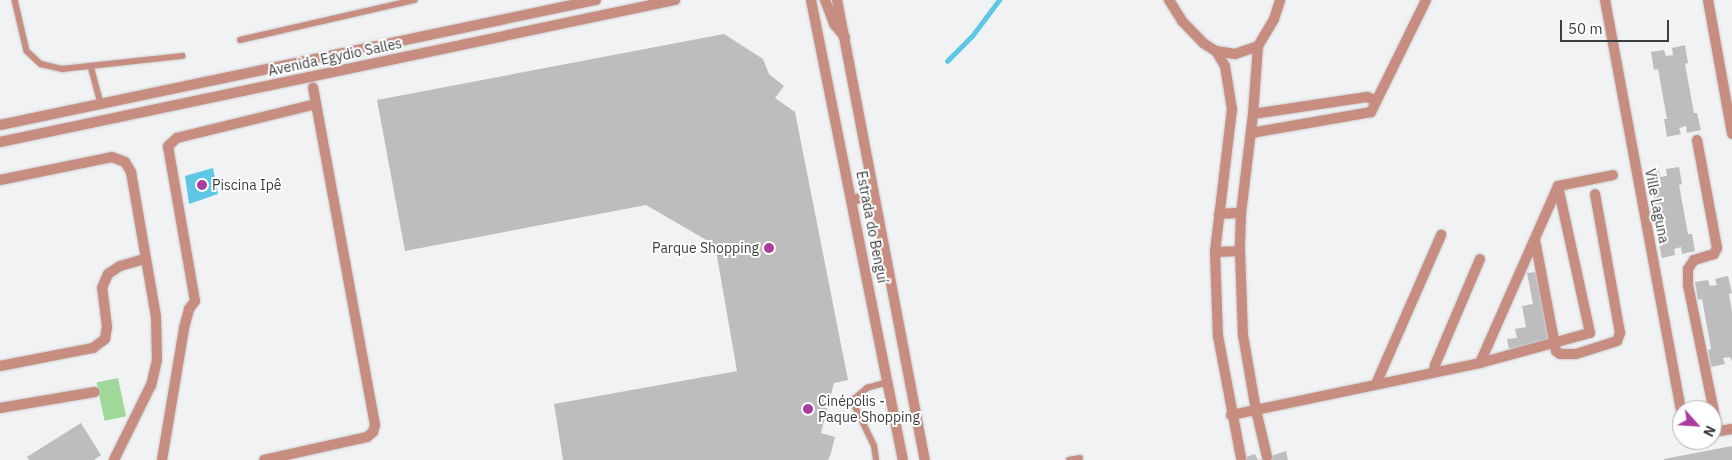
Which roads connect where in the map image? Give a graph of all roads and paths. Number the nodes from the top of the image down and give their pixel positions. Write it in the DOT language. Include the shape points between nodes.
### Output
graph roads {
  1 [pos="15,0"];
  2 [pos="414,0"];
  3 [pos="596,0"];
  4 [pos="675,0"];
  5 [pos="811,0"];
  6 [pos="825,0"];
  7 [pos="837,0"];
  8 [pos="1169,0"];
  9 [pos="1280,0"];
  10 [pos="1426,0"];
  11 [pos="1604,0"];
  12 [pos="1708,0"];
  13 [pos="845,37"];
  14 [pos="240,40"];
  15 [pos="1258,46"];
  16 [pos="1216,51"];
  17 [pos="182,56"];
  18 [pos="91,66"];
  19 [pos="313,88"];
  20 [pos="1375,100"];
  21 [pos="101,104"];
  22 [pos="316,104"];
  23 [pos="1321,104"];
  24 [pos="1253,114"];
  25 [pos="1324,120"];
  26 [pos="0,125"];
  27 [pos="1251,133"];
  28 [pos="1732,134"];
  29 [pos="1697,140"];
  30 [pos="0,142"];
  31 [pos="1613,175"];
  32 [pos="0,180"];
  33 [pos="1558,186"];
  34 [pos="1595,194"];
  35 [pos="873,195"];
  36 [pos="853,200"];
  37 [pos="1241,213"];
  38 [pos="1219,214"];
  39 [pos="1441,235"];
  40 [pos="1535,240"];
  41 [pos="1240,251"];
  42 [pos="1214,252"];
  43 [pos="145,259"];
  44 [pos="1480,259"];
  45 [pos="1554,344"];
  46 [pos="1480,363"];
  47 [pos="0,366"];
  48 [pos="1434,372"];
  49 [pos="888,382"];
  50 [pos="1376,384"];
  51 [pos="95,392"];
  52 [pos="1679,400"];
  53 [pos="1709,400"];
  54 [pos="0,408"];
  55 [pos="1256,410"];
  56 [pos="1231,415"];
  57 [pos="1267,457"];
  58 [pos="117,458"];
  59 [pos="1080,458"];
  60 [pos="1241,458"];
  61 [pos="162,460"];
  62 [pos="264,460"];
  63 [pos="876,460"];
  64 [pos="903,460"];
  65 [pos="925,460"];
  66 [pos="1070,460"];
  1 -- 18 [label="lane" via="27,51 42,64 62,69"];
  2 -- 14 [label="lane"];
  3 -- 21 [label="street, Avenida Egydio Salles"];
  4 -- 30 [label="street, Avenida Egydio Salles"];
  5 -- 36 [label="street, Estrada do Benguí"];
  6 -- 13 [label="street" via="834,24"];
  7 -- 13 [label="street, Estrada do Benguí"];
  8 -- 16 [label="street" via="1192,33"];
  9 -- 15 [label="street" via="1274,19"];
  10 -- 20 [label="street"];
  11 -- 52 [label="street, Ville Laguna"];
  12 -- 28 [label="street"];
  13 -- 35 [label="street, Estrada do Benguí"];
  15 -- 16 [label="street" via="1235,54"];
  15 -- 24 [label="street"];
  16 -- 38 [label="street" via="1225,66 1232,109"];
  17 -- 18 [label="lane"];
  18 -- 21 [label="lane"];
  19 -- 22 [label="street"];
  20 -- 23 [label="street" via="1367,97"];
  20 -- 25 [label="street" via="1371,112"];
  21 -- 26 [label="street, Avenida Egydio Salles"];
  22 -- 61 [label="street" via="177,138 168,146 195,301 189,309 184,328"];
  22 -- 62 [label="street" via="375,425 373,432 366,437"];
  23 -- 24 [label="street"];
  23 -- 25 [label="street"];
  24 -- 27 [label="street"];
  25 -- 27 [label="street"];
  27 -- 37 [label="street"];
  29 -- 53 [label="street" via="1717,248 1714,254 1694,260 1688,269 1688,285"];
  31 -- 33 [label="street"];
  32 -- 43 [label="street" via="112,157 126,162 131,172"];
  33 -- 40 [label="street"];
  33 -- 45 [label="street" via="1590,333"];
  34 -- 45 [label="street" via="1620,333 1617,341 1576,354 1560,354"];
  35 -- 36 [label="street"];
  35 -- 65 [label="street, Estrada do Benguí"];
  36 -- 49 [label="street, Estrada do Benguí"];
  37 -- 38 [label="street"];
  37 -- 41 [label="street"];
  38 -- 42 [label="street"];
  39 -- 50 [label="street"];
  40 -- 45 [label="street"];
  40 -- 46 [label="street"];
  41 -- 42 [label="street"];
  41 -- 55 [label="street" via="1243,335"];
  42 -- 56 [label="street" via="1218,336"];
  43 -- 47 [label="street" via="120,266 108,274 102,288 107,327 104,339 93,348"];
  43 -- 58 [label="street" via="156,317 157,360 151,385"];
  44 -- 48 [label="street"];
  45 -- 46 [label="street"];
  46 -- 48 [label="street"];
  48 -- 50 [label="street"];
  49 -- 63 [label="lane" via="867,388 854,399 874,446"];
  49 -- 64 [label="street, Estrada do Benguí"];
  50 -- 55 [label="street"];
  51 -- 54 [label="street"];
  55 -- 56 [label="street"];
  55 -- 57 [label="street"];
  56 -- 60 [label="street"];
  59 -- 66 [label="lane"];
}
